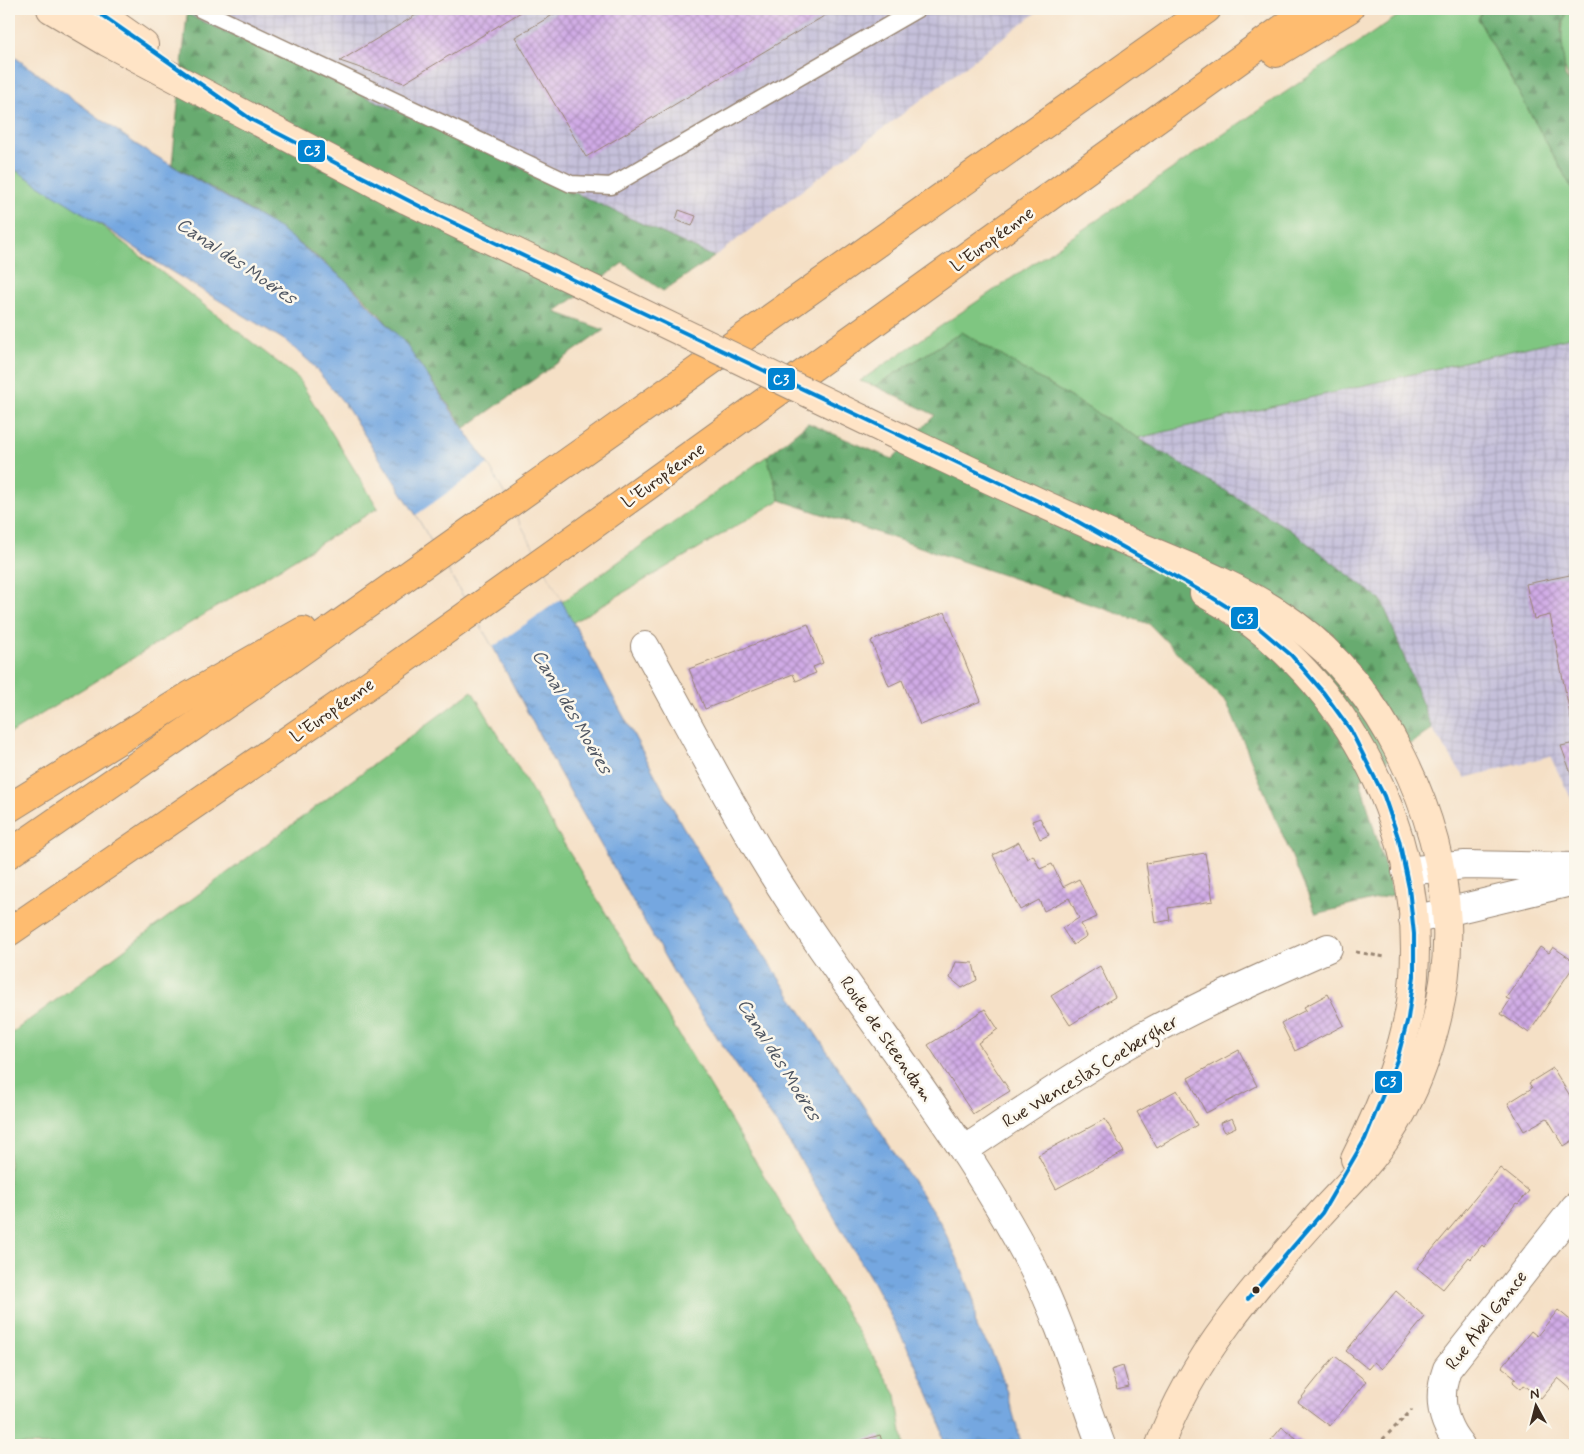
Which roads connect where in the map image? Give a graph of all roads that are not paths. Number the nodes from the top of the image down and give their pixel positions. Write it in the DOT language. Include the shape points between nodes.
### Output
graph roads {
  1 [pos="51,9"];
  2 [pos="93,9"];
  3 [pos="200,9"];
  4 [pos="917,9"];
  5 [pos="1207,9"];
  6 [pos="1310,9"];
  7 [pos="1349,9"];
  8 [pos="252,120"];
  9 [pos="1078,178"];
  10 [pos="1059,511"];
  11 [pos="426,562"];
  12 [pos="645,646"];
  13 [pos="9,808"];
  14 [pos="9,854"];
  15 [pos="1440,867"];
  16 [pos="1575,868"];
  17 [pos="1406,871"];
  18 [pos="1575,881"];
  19 [pos="1446,912"];
  20 [pos="1413,920"];
  21 [pos="9,932"];
  22 [pos="1328,948"];
  23 [pos="964,1150"];
  24 [pos="1575,1207"];
  25 [pos="1322,1213"];
  26 [pos="1101,1445"];
  27 [pos="1160,1445"];
  28 [pos="1460,1445"];
  1 -- 8 [label="street"];
  2 -- 8 [label="street"];
  3 -- 4 [label="lane" via="571,184 611,186"];
  5 -- 11 [label="highway"];
  6 -- 9 [label="highway, L'Européenne"];
  7 -- 9 [label="highway"];
  8 -- 10 [label="street, bridge" via="407,200"];
  9 -- 21 [label="highway, L'Européenne" via="374,681"];
  10 -- 15 [label="street" via="1226,585 1289,620 1319,644 1354,682 1392,739 1419,800"];
  10 -- 17 [label="street" via="1213,598 1253,623 1291,655 1333,705 1364,753 1389,810"];
  11 -- 13 [label="highway" via="191,695"];
  11 -- 14 [label="highway"];
  12 -- 23 [label="street, Route de Steendam" via="793,905"];
  15 -- 16 [label="street"];
  15 -- 17 [label="street"];
  15 -- 19 [label="street"];
  17 -- 20 [label="street"];
  18 -- 19 [label="street"];
  19 -- 20 [label="street"];
  19 -- 25 [label="street" via="1445,967 1422,1070 1400,1117 1381,1146"];
  20 -- 25 [label="street" via="1414,962 1408,1018 1392,1074 1366,1139"];
  22 -- 23 [label="street, Rue Wenceslas Coebergher" via="1151,1032 1090,1067"];
  23 -- 26 [label="street, Route de Steendam" via="1011,1227 1043,1290"];
  24 -- 28 [label="street, Rue Abel Gance" via="1447,1369 1441,1388 1441,1408"];
  25 -- 27 [label="street" via="1216,1339 1188,1384"];
}
